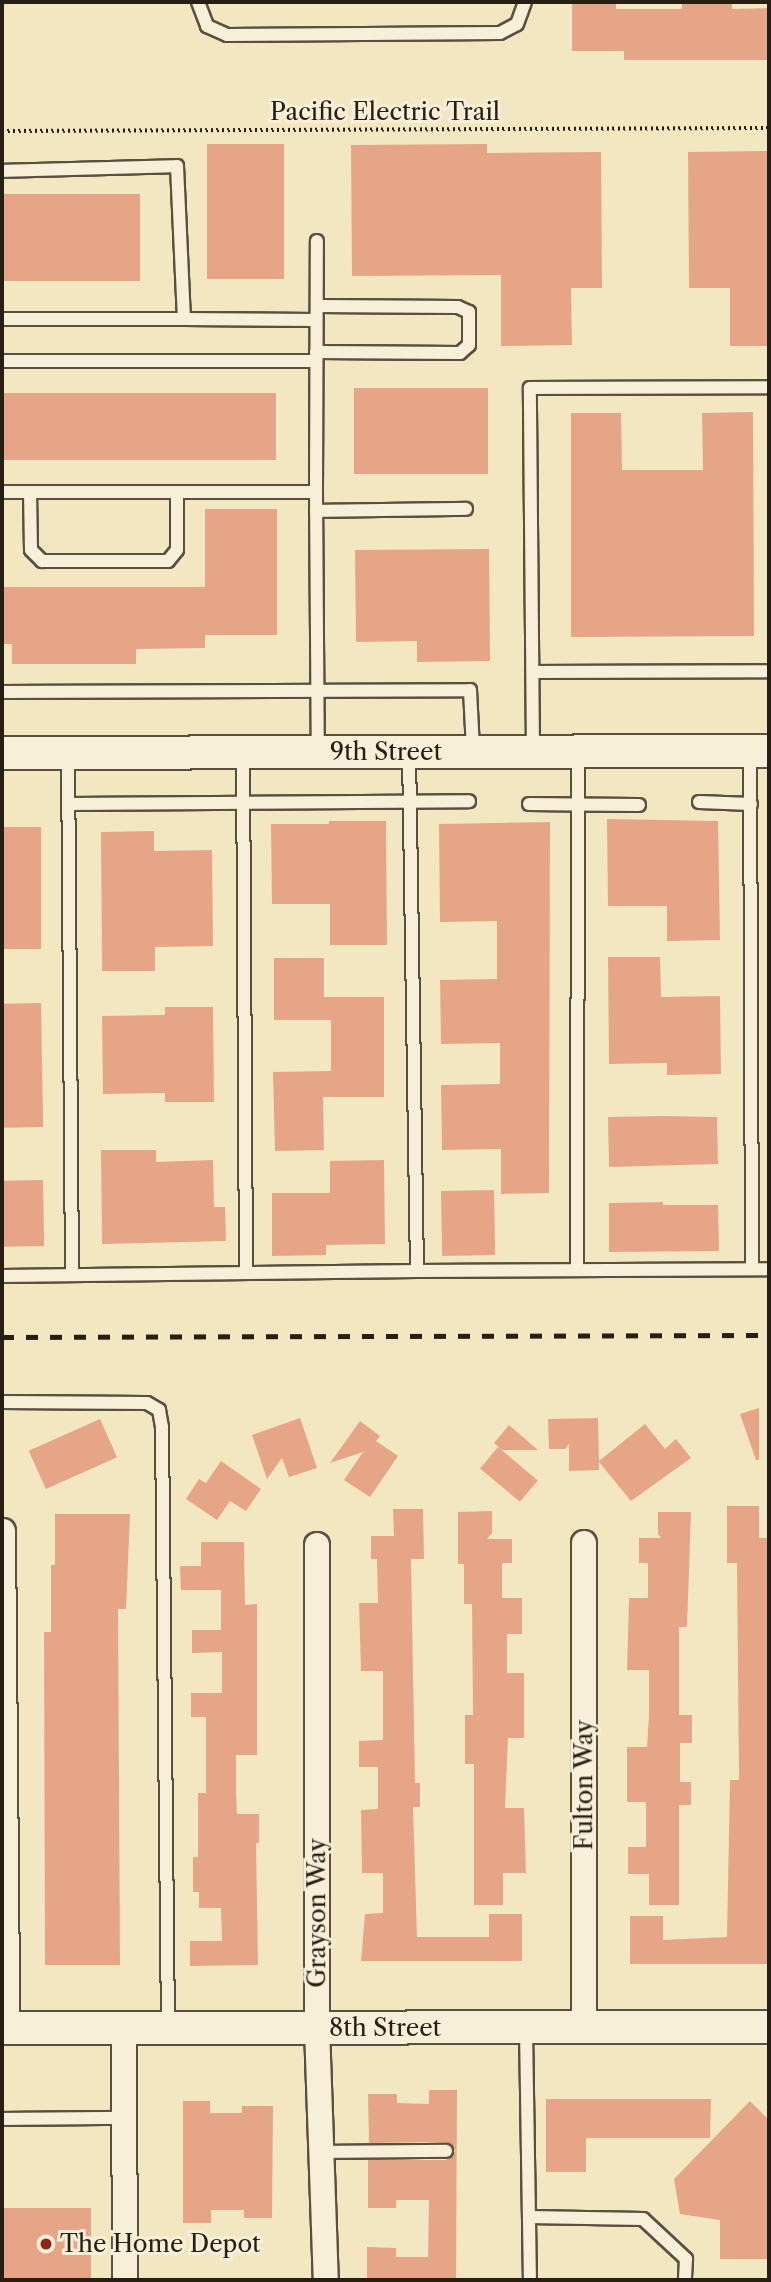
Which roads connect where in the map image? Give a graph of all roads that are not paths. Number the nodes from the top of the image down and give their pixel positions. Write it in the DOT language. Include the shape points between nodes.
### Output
graph roads {
  1 [pos="198,2"];
  2 [pos="525,2"];
  3 [pos="2,171"];
  4 [pos="317,241"];
  5 [pos="317,306"];
  6 [pos="2,319"];
  7 [pos="184,319"];
  8 [pos="316,320"];
  9 [pos="316,357"];
  10 [pos="2,361"];
  11 [pos="769,387"];
  12 [pos="2,492"];
  13 [pos="30,492"];
  14 [pos="177,492"];
  15 [pos="316,492"];
  16 [pos="466,509"];
  17 [pos="316,511"];
  18 [pos="769,671"];
  19 [pos="533,673"];
  20 [pos="318,688"];
  21 [pos="2,692"];
  22 [pos="533,751"];
  23 [pos="578,751"];
  24 [pos="760,751"];
  25 [pos="243,752"];
  26 [pos="318,752"];
  27 [pos="409,752"];
  28 [pos="473,752"];
  29 [pos="2,753"];
  30 [pos="68,753"];
  31 [pos="469,801"];
  32 [pos="410,802"];
  33 [pos="699,802"];
  34 [pos="243,803"];
  35 [pos="69,804"];
  36 [pos="529,804"];
  37 [pos="578,804"];
  38 [pos="751,804"];
  39 [pos="639,805"];
  40 [pos="577,1268"];
  41 [pos="752,1269"];
  42 [pos="769,1269"];
  43 [pos="417,1271"];
  44 [pos="246,1273"];
  45 [pos="72,1275"];
  46 [pos="2,1276"];
  47 [pos="2,1402"];
  48 [pos="3,1531"];
  49 [pos="584,1543"];
  50 [pos="317,1545"];
  51 [pos="584,2027"];
  52 [pos="769,2027"];
  53 [pos="4,2028"];
  54 [pos="124,2028"];
  55 [pos="168,2028"];
  56 [pos="317,2028"];
  57 [pos="526,2028"];
  58 [pos="125,2118"];
  59 [pos="2,2119"];
  60 [pos="446,2151"];
  61 [pos="322,2152"];
  62 [pos="529,2217"];
  63 [pos="125,2280"];
  64 [pos="326,2280"];
  65 [pos="530,2280"];
  66 [pos="685,2280"];
  1 -- 2 [label="lane" via="207,26 227,35 241,35 500,33 517,24"];
  3 -- 7 [label="lane" via="177,166"];
  4 -- 5 [label="lane"];
  5 -- 8 [label="lane"];
  5 -- 9 [label="lane" via="458,307 469,312 469,345 460,353"];
  6 -- 7 [label="lane"];
  7 -- 8 [label="lane"];
  8 -- 9 [label="lane"];
  9 -- 10 [label="lane"];
  9 -- 15 [label="lane"];
  11 -- 19 [label="lane" via="530,388"];
  12 -- 13 [label="lane"];
  13 -- 14 [label="lane"];
  13 -- 14 [label="lane" via="31,550 42,561 168,561 177,550"];
  14 -- 15 [label="lane"];
  15 -- 17 [label="lane"];
  16 -- 17 [label="lane"];
  17 -- 20 [label="lane"];
  18 -- 19 [label="lane"];
  19 -- 22 [label="lane"];
  20 -- 21 [label="lane"];
  20 -- 26 [label="lane"];
  20 -- 28 [label="lane" via="470,690"];
  22 -- 23 [label="street, 9th Street"];
  22 -- 28 [label="street, 9th Street"];
  23 -- 24 [label="street, 9th Street"];
  23 -- 37 [label="lane"];
  24 -- 38 [label="lane"];
  25 -- 26 [label="street, 9th Street"];
  25 -- 30 [label="street, 9th Street"];
  25 -- 34 [label="lane"];
  26 -- 27 [label="street, 9th Street"];
  27 -- 28 [label="street, 9th Street"];
  27 -- 32 [label="lane"];
  29 -- 30 [label="street, 9th Street"];
  30 -- 35 [label="lane"];
  31 -- 32 [label="lane"];
  32 -- 34 [label="lane"];
  32 -- 43 [label="lane"];
  33 -- 38 [label="lane"];
  34 -- 35 [label="lane"];
  34 -- 44 [label="lane"];
  35 -- 45 [label="lane"];
  36 -- 37 [label="lane"];
  37 -- 39 [label="lane"];
  37 -- 40 [label="lane"];
  38 -- 41 [label="lane"];
  40 -- 41 [label="lane"];
  40 -- 43 [label="lane"];
  41 -- 42 [label="lane"];
  43 -- 44 [label="lane"];
  44 -- 45 [label="lane"];
  45 -- 46 [label="lane"];
  47 -- 55 [label="lane" via="147,1403 159,1410 163,1427"];
  48 -- 53 [label="street"];
  49 -- 51 [label="street, Fulton Way"];
  50 -- 56 [label="street, Grayson Way"];
  51 -- 52 [label="street, 8th Street"];
  51 -- 57 [label="street, 8th Street"];
  53 -- 54 [label="street, 8th Street"];
  54 -- 55 [label="street, 8th Street"];
  54 -- 58 [label="street"];
  55 -- 56 [label="street, 8th Street"];
  56 -- 57 [label="street, 8th Street"];
  56 -- 61 [label="street, Grayson Way"];
  57 -- 62 [label="lane"];
  58 -- 59 [label="lane"];
  58 -- 63 [label="street"];
  60 -- 61 [label="lane"];
  61 -- 64 [label="street, Grayson Way"];
  62 -- 65 [label="lane"];
  62 -- 66 [label="lane" via="643,2219 686,2259"];
}
